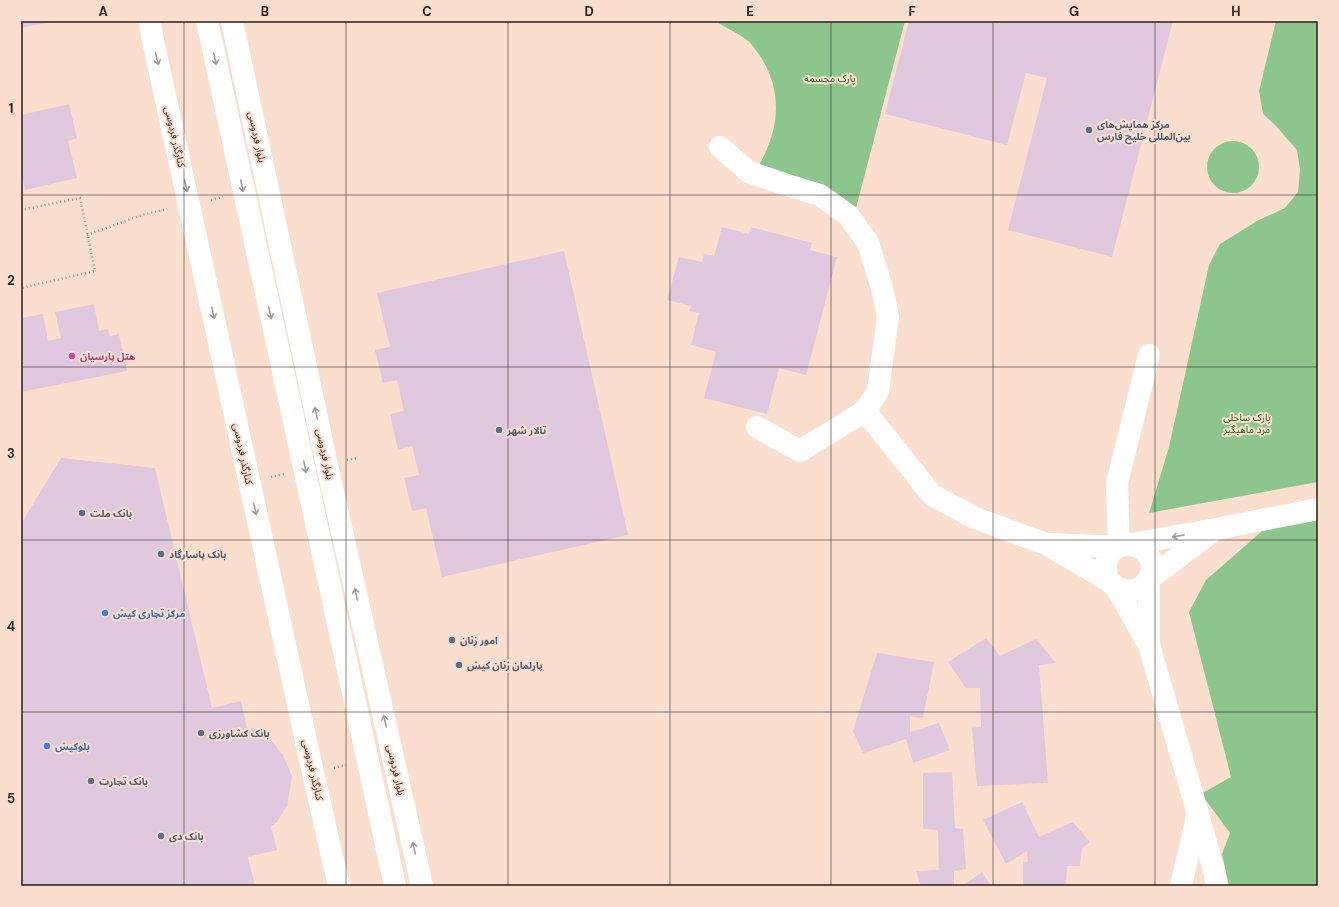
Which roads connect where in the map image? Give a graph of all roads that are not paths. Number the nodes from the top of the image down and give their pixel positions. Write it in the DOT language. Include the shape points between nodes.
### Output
graph roads {
  1 [pos="150,21"];
  2 [pos="207,21"];
  3 [pos="232,21"];
  4 [pos="720,147"];
  5 [pos="1149,355"];
  6 [pos="864,411"];
  7 [pos="757,427"];
  8 [pos="1318,509"];
  9 [pos="1216,529"];
  10 [pos="1046,544"];
  11 [pos="1123,546"];
  12 [pos="1149,580"];
  13 [pos="1112,584"];
  14 [pos="1149,645"];
  15 [pos="1198,814"];
  16 [pos="339,886"];
  17 [pos="395,886"];
  18 [pos="422,886"];
  19 [pos="1181,886"];
  20 [pos="1216,886"];
  1 -- 16 [label="street, کنارگذر فردوسی, one-way"];
  2 -- 17 [label="street, one-way"];
  18 -- 3 [label="street, بلوار فردوسی, one-way" via="327,465"];
  4 -- 6 [label="street" via="749,172 820,195 848,215 868,243 888,317 878,392"];
  5 -- 11 [label="street" via="1117,483"];
  6 -- 7 [label="street" via="800,451"];
  6 -- 10 [label="street" via="932,495 975,518"];
  8 -- 9 [label="street"];
  9 -- 11 [label="street, one-way"];
  9 -- 12 [label="street"];
  10 -- 11 [label="street"];
  10 -- 13 [label="street"];
  11 -- 12 [label="street" via="1134,545 1146,552 1152,566"];
  11 -- 13 [label="street" via="1112,551 1105,565"];
  12 -- 13 [label="street" via="1138,589 1130,591"];
  12 -- 14 [label="street"];
  13 -- 14 [label="street"];
  14 -- 15 [label="street"];
  15 -- 19 [label="street"];
  15 -- 20 [label="street"];
}
